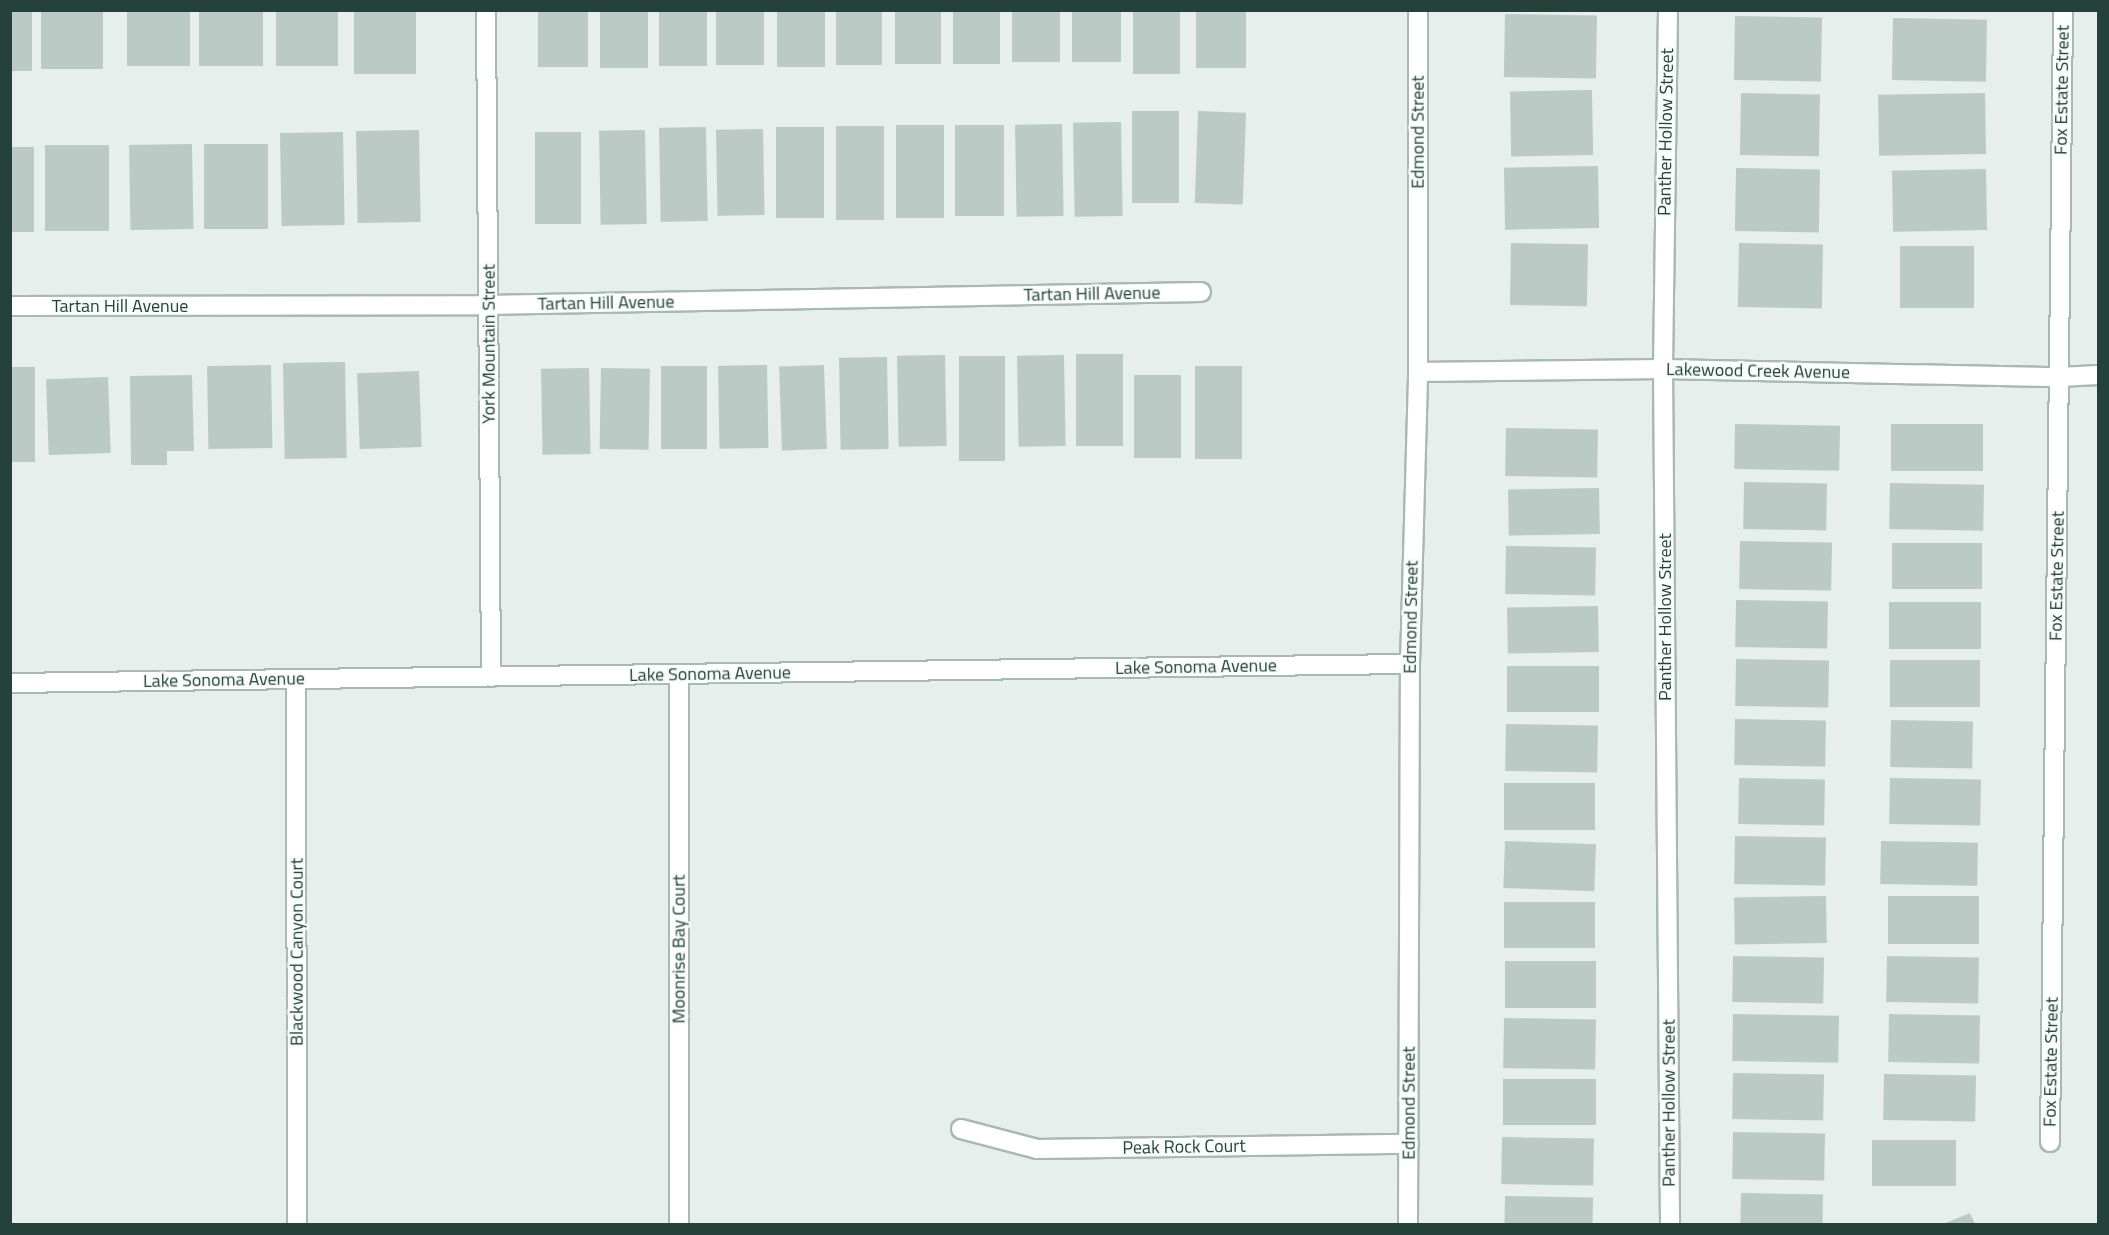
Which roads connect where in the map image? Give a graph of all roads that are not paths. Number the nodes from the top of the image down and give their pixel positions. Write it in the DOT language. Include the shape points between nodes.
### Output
graph roads {
  1 [pos="486,10"];
  2 [pos="1418,10"];
  3 [pos="1668,10"];
  4 [pos="2063,10"];
  5 [pos="1201,292"];
  6 [pos="489,305"];
  7 [pos="10,306"];
  8 [pos="1663,369"];
  9 [pos="1418,372"];
  10 [pos="2098,375"];
  11 [pos="2059,377"];
  12 [pos="1410,664"];
  13 [pos="679,674"];
  14 [pos="491,677"];
  15 [pos="296,679"];
  16 [pos="10,683"];
  17 [pos="961,1129"];
  18 [pos="2050,1142"];
  19 [pos="1409,1144"];
  20 [pos="297,1224"];
  21 [pos="679,1224"];
  22 [pos="1408,1224"];
  23 [pos="1670,1224"];
  1 -- 6 [label="street, York Mountain Street"];
  2 -- 9 [label="street, Edmond Street"];
  3 -- 8 [label="street, Panther Hollow Street"];
  4 -- 11 [label="street, Fox Estate Street"];
  5 -- 6 [label="street, Tartan Hill Avenue"];
  6 -- 7 [label="street, Tartan Hill Avenue"];
  6 -- 14 [label="street, York Mountain Street"];
  8 -- 9 [label="street, Lakewood Creek Avenue"];
  8 -- 11 [label="street, Lakewood Creek Avenue"];
  8 -- 23 [label="street, Panther Hollow Street"];
  9 -- 12 [label="street, Edmond Street"];
  10 -- 11 [label="street, Lakewood Creek Avenue"];
  11 -- 18 [label="street, Fox Estate Street"];
  12 -- 13 [label="street, Lake Sonoma Avenue"];
  12 -- 19 [label="street, Edmond Street"];
  13 -- 14 [label="street, Lake Sonoma Avenue"];
  13 -- 21 [label="street, Moonrise Bay Court"];
  14 -- 15 [label="street, Lake Sonoma Avenue"];
  15 -- 16 [label="street, Lake Sonoma Avenue"];
  15 -- 20 [label="street, Blackwood Canyon Court"];
  17 -- 19 [label="street, Peak Rock Court" via="1037,1149"];
  19 -- 22 [label="street, Edmond Street"];
}
